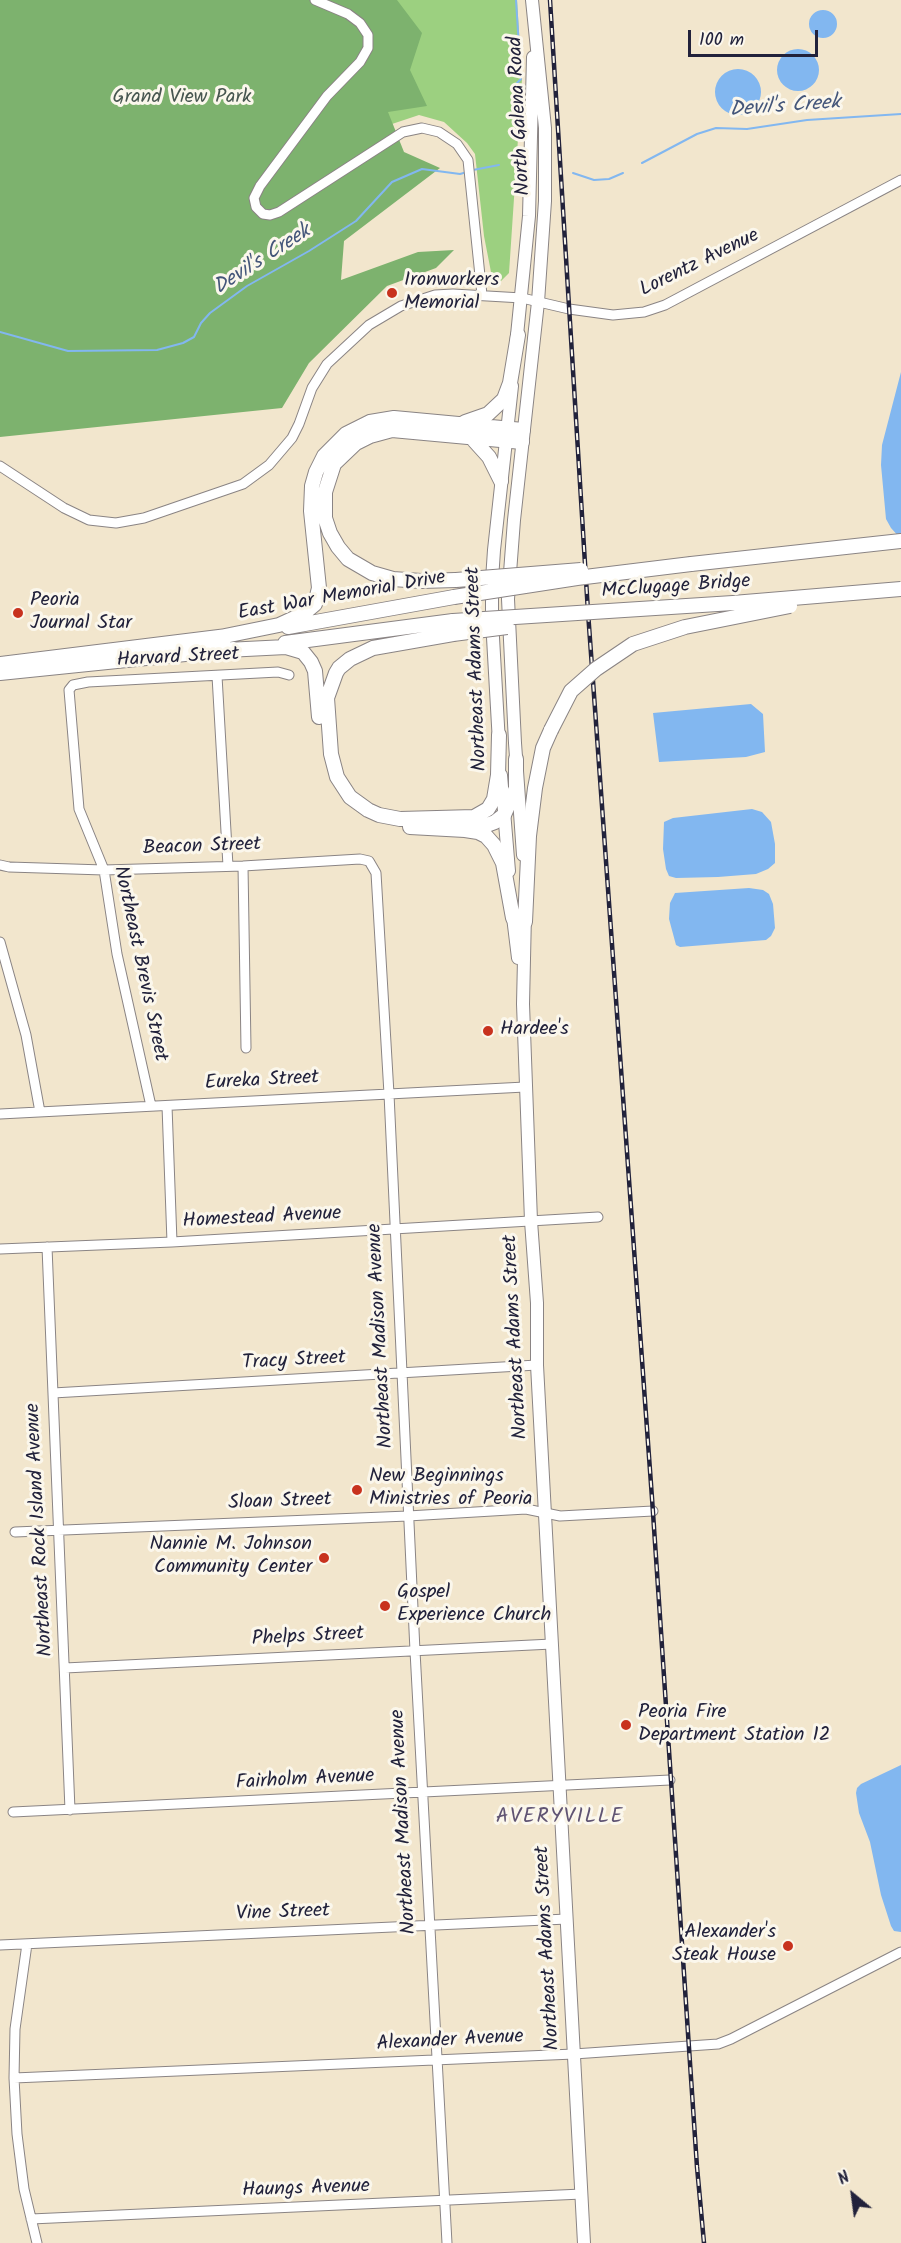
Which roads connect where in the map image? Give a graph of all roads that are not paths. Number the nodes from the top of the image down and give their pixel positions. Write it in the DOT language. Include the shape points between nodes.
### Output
graph roads {
  1 [pos="315,0"];
  2 [pos="532,0"];
  3 [pos="901,180"];
  4 [pos="482,295"];
  5 [pos="522,298"];
  6 [pos="538,302"];
  7 [pos="518,335"];
  8 [pos="444,423"];
  9 [pos="506,434"];
  10 [pos="471,436"];
  11 [pos="523,436"];
  12 [pos="0,466"];
  13 [pos="501,481"];
  14 [pos="901,540"];
  15 [pos="691,564"];
  16 [pos="901,589"];
  17 [pos="837,596"];
  18 [pos="453,628"];
  19 [pos="220,637"];
  20 [pos="226,650"];
  21 [pos="0,664"];
  22 [pos="0,673"];
  23 [pos="289,675"];
  24 [pos="217,676"];
  25 [pos="70,688"];
  26 [pos="499,735"];
  27 [pos="516,759"];
  28 [pos="504,816"];
  29 [pos="408,827"];
  30 [pos="369,861"];
  31 [pos="0,865"];
  32 [pos="228,866"];
  33 [pos="243,866"];
  34 [pos="104,870"];
  35 [pos="519,920"];
  36 [pos="0,942"];
  37 [pos="246,1048"];
  38 [pos="525,1088"];
  39 [pos="389,1094"];
  40 [pos="151,1106"];
  41 [pos="168,1106"];
  42 [pos="40,1112"];
  43 [pos="0,1114"];
  44 [pos="598,1216"];
  45 [pos="531,1221"];
  46 [pos="396,1229"];
  47 [pos="172,1242"];
  48 [pos="47,1247"];
  49 [pos="0,1249"];
  50 [pos="537,1365"];
  51 [pos="403,1374"];
  52 [pos="53,1393"];
  53 [pos="653,1511"];
  54 [pos="544,1513"];
  55 [pos="408,1516"];
  56 [pos="58,1530"];
  57 [pos="15,1532"];
  58 [pos="552,1644"];
  59 [pos="415,1651"];
  60 [pos="65,1668"];
  61 [pos="670,1780"];
  62 [pos="559,1787"];
  63 [pos="422,1793"];
  64 [pos="70,1810"];
  65 [pos="13,1812"];
  66 [pos="567,1919"];
  67 [pos="429,1926"];
  68 [pos="27,1944"];
  69 [pos="0,1945"];
  70 [pos="901,1952"];
  71 [pos="574,2054"];
  72 [pos="436,2060"];
  73 [pos="14,2078"];
  74 [pos="582,2194"];
  75 [pos="444,2202"];
  76 [pos="31,2219"];
  77 [pos="37,2243"];
  78 [pos="447,2243"];
  79 [pos="584,2243"];
  1 -- 4 [label="street" via="358,21 367,31 368,48 260,186 254,201 259,212 279,212 406,130 441,133 468,160"];
  2 -- 5 [label="main road, North Galena Road" via="532,141"];
  2 -- 6 [label="main road, North Galena Road" via="546,158"];
  3 -- 6 [label="street, Lorentz Avenue" via="654,309 625,316"];
  4 -- 5 [label="street, Lorentz Avenue"];
  4 -- 12 [label="street, Lorentz Avenue" via="444,294 417,299 369,325 319,375 299,424 283,450 255,476 230,489 144,518 103,523 76,515"];
  5 -- 6 [label="street, Lorentz Avenue"];
  5 -- 7 [label="main road, Northeast Adams Street"];
  6 -- 11 [label="main road, Northeast Adams Street"];
  7 -- 8 [label="highway" via="509,386 499,405 471,421"];
  7 -- 9 [label="main road, Northeast Adams Street"];
  8 -- 9 [label="highway"];
  8 -- 19 [label="highway" via="381,419 359,426 335,442 320,462 311,493 319,588 316,602 303,614 279,625"];
  9 -- 10 [label="highway"];
  9 -- 11 [label="highway"];
  9 -- 13 [label="main road, Northeast Adams Street"];
  10 -- 13 [label="highway" via="489,457"];
  10 -- 15 [label="highway, bridge" via="392,430 356,443 334,464 325,492 325,518 338,547 356,565 400,580 456,580"];
  11 -- 27 [label="main road, Northeast Adams Street" via="508,591"];
  13 -- 26 [label="main road, Northeast Adams Street" via="492,620"];
  14 -- 15 [label="highway, McClugage Bridge"];
  15 -- 19 [label="highway, East War Memorial Drive, bridge" via="454,597"];
  16 -- 17 [label="highway, McClugage Bridge, bridge"];
  17 -- 18 [label="highway, McClugage Bridge, bridge" via="593,613"];
  17 -- 35 [label="highway, bridge" via="685,627 633,644 571,691 544,746"];
  18 -- 20 [label="highway, East War Memorial Drive"];
  18 -- 26 [label="highway" via="373,648 339,668 327,698 331,754 337,777 350,796 379,815 396,819 474,817 486,811 494,799"];
  19 -- 21 [label="highway, East War Memorial Drive"];
  20 -- 22 [label="highway, East War Memorial Drive"];
  20 -- 29 [label="highway" via="289,648 306,654 315,671 324,763 334,788 344,802 364,817 384,825"];
  23 -- 24 [label="street, Harvard Street" via="278,672"];
  24 -- 25 [label="street, Harvard Street" via="88,682"];
  24 -- 32 [label="street"];
  25 -- 34 [label="street, Northeast Brevis Street" via="79,808"];
  26 -- 28 [label="main road, Northeast Adams Street"];
  27 -- 28 [label="highway" via="516,788"];
  27 -- 35 [label="main road, Northeast Adams Street" via="524,871"];
  28 -- 29 [label="highway" via="487,825"];
  28 -- 35 [label="main road, Northeast Adams Street"];
  29 -- 35 [label="highway" via="465,830 486,836 503,863"];
  30 -- 33 [label="street, Beacon Street"];
  30 -- 39 [label="street, Northeast Madison Avenue" via="378,887"];
  31 -- 34 [label="street, Beacon Street"];
  32 -- 33 [label="street, Beacon Street"];
  32 -- 34 [label="street, Beacon Street"];
  33 -- 37 [label="street"];
  34 -- 40 [label="street, Northeast Brevis Street" via="117,954"];
  35 -- 38 [label="main road, Northeast Adams Street"];
  36 -- 42 [label="street" via="24,1027"];
  38 -- 39 [label="street, Eureka Street"];
  38 -- 45 [label="main road, Northeast Adams Street"];
  39 -- 41 [label="street, Eureka Street"];
  39 -- 46 [label="street, Northeast Madison Avenue"];
  40 -- 41 [label="street, Eureka Street"];
  40 -- 42 [label="street, Eureka Street"];
  41 -- 47 [label="street"];
  42 -- 43 [label="street, Eureka Street"];
  44 -- 45 [label="street, Homestead Avenue"];
  45 -- 46 [label="street, Homestead Avenue"];
  45 -- 50 [label="main road, Northeast Adams Street"];
  46 -- 47 [label="street, Homestead Avenue"];
  46 -- 51 [label="street, Northeast Madison Avenue"];
  47 -- 48 [label="street, Homestead Avenue"];
  48 -- 49 [label="street, Homestead Avenue"];
  48 -- 52 [label="street, Northeast Rock Island Avenue"];
  50 -- 51 [label="street, Tracy Street"];
  50 -- 54 [label="main road, Northeast Adams Street"];
  51 -- 52 [label="street, Tracy Street"];
  51 -- 55 [label="street, Northeast Madison Avenue"];
  52 -- 56 [label="street, Northeast Rock Island Avenue"];
  53 -- 54 [label="street, Sloan Street" via="560,1516"];
  54 -- 55 [label="street, Sloan Street" via="526,1509"];
  54 -- 58 [label="main road, Northeast Adams Street"];
  55 -- 56 [label="street, Sloan Street"];
  55 -- 59 [label="street, Northeast Madison Avenue"];
  56 -- 57 [label="street, Sloan Street"];
  56 -- 60 [label="street, Northeast Rock Island Avenue"];
  58 -- 59 [label="street, Phelps Street"];
  58 -- 62 [label="main road, Northeast Adams Street"];
  59 -- 60 [label="street, Phelps Street"];
  59 -- 63 [label="street, Northeast Madison Avenue"];
  60 -- 64 [label="street, Northeast Rock Island Avenue"];
  61 -- 62 [label="street, Fairholm Avenue"];
  62 -- 63 [label="street, Fairholm Avenue"];
  62 -- 66 [label="main road, Northeast Adams Street"];
  63 -- 64 [label="street, Fairholm Avenue"];
  63 -- 67 [label="street, Northeast Madison Avenue"];
  64 -- 65 [label="street, Fairholm Avenue"];
  66 -- 67 [label="street, Vine Street"];
  66 -- 71 [label="main road, Northeast Adams Street"];
  67 -- 68 [label="street, Vine Street"];
  67 -- 72 [label="street, Northeast Madison Avenue"];
  68 -- 69 [label="street, Vine Street"];
  68 -- 73 [label="street" via="15,2030"];
  70 -- 71 [label="street, Alexander Avenue" via="718,2044"];
  71 -- 72 [label="street, Alexander Avenue"];
  71 -- 74 [label="main road, Northeast Adams Street"];
  72 -- 73 [label="street, Alexander Avenue"];
  72 -- 75 [label="street, Northeast Madison Avenue"];
  73 -- 76 [label="street" via="19,2149"];
  74 -- 75 [label="street, Haungs Avenue"];
  74 -- 79 [label="main road, Northeast Adams Street"];
  75 -- 76 [label="street, Haungs Avenue"];
  75 -- 78 [label="street, Northeast Madison Avenue"];
  76 -- 77 [label="street"];
}
